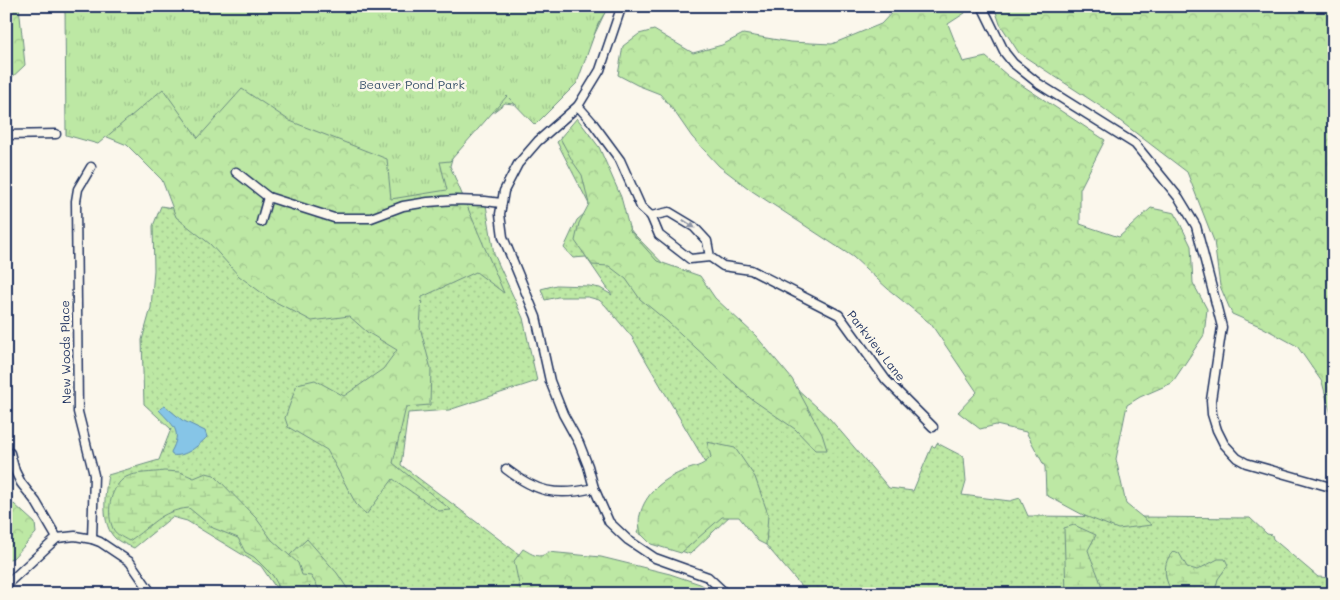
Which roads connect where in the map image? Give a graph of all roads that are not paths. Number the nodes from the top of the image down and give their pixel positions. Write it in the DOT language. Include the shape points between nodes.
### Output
graph roads {
  1 [pos="624,6"];
  2 [pos="982,6"];
  3 [pos="578,106"];
  4 [pos="56,134"];
  5 [pos="6,135"];
  6 [pos="91,167"];
  7 [pos="236,172"];
  8 [pos="268,197"];
  9 [pos="501,204"];
  10 [pos="651,216"];
  11 [pos="261,222"];
  12 [pos="710,257"];
  13 [pos="933,427"];
  14 [pos="6,453"];
  15 [pos="506,469"];
  16 [pos="594,488"];
  17 [pos="1334,488"];
  18 [pos="58,538"];
  19 [pos="92,539"];
  20 [pos="6,585"];
  21 [pos="152,594"];
  22 [pos="726,594"];
  1 -- 3 [label="street" via="600,70"];
  2 -- 17 [label="street" via="1005,54 1013,63 1040,84 1135,144 1179,198 1196,226 1222,327 1211,400 1212,414 1224,444 1246,463"];
  3 -- 9 [label="street" via="538,141 518,164"];
  3 -- 10 [label="street, Parkview Lane" via="620,160 641,208"];
  4 -- 5 [label="street"];
  6 -- 19 [label="street, New Woods Place" via="78,189 76,201 78,412 94,475"];
  7 -- 8 [label="street"];
  8 -- 9 [label="street" via="326,216 350,219 371,218 403,206 428,202 455,200"];
  8 -- 11 [label="street"];
  9 -- 16 [label="street" via="502,237 536,317 550,381 579,443"];
  10 -- 12 [label="street, Parkview Lane" via="660,235 690,259"];
  10 -- 12 [label="street, one-way" via="669,212 694,227 707,241"];
  12 -- 13 [label="street, Parkview Lane" via="723,266 751,270 839,315 886,380"];
  14 -- 18 [label="street" via="10,453 21,483"];
  15 -- 16 [label="street" via="522,481 551,493"];
  16 -- 22 [label="street" via="609,522 628,540 655,558 708,577"];
  18 -- 19 [label="street"];
  18 -- 20 [label="street"];
  19 -- 21 [label="street" via="130,562"];
}
